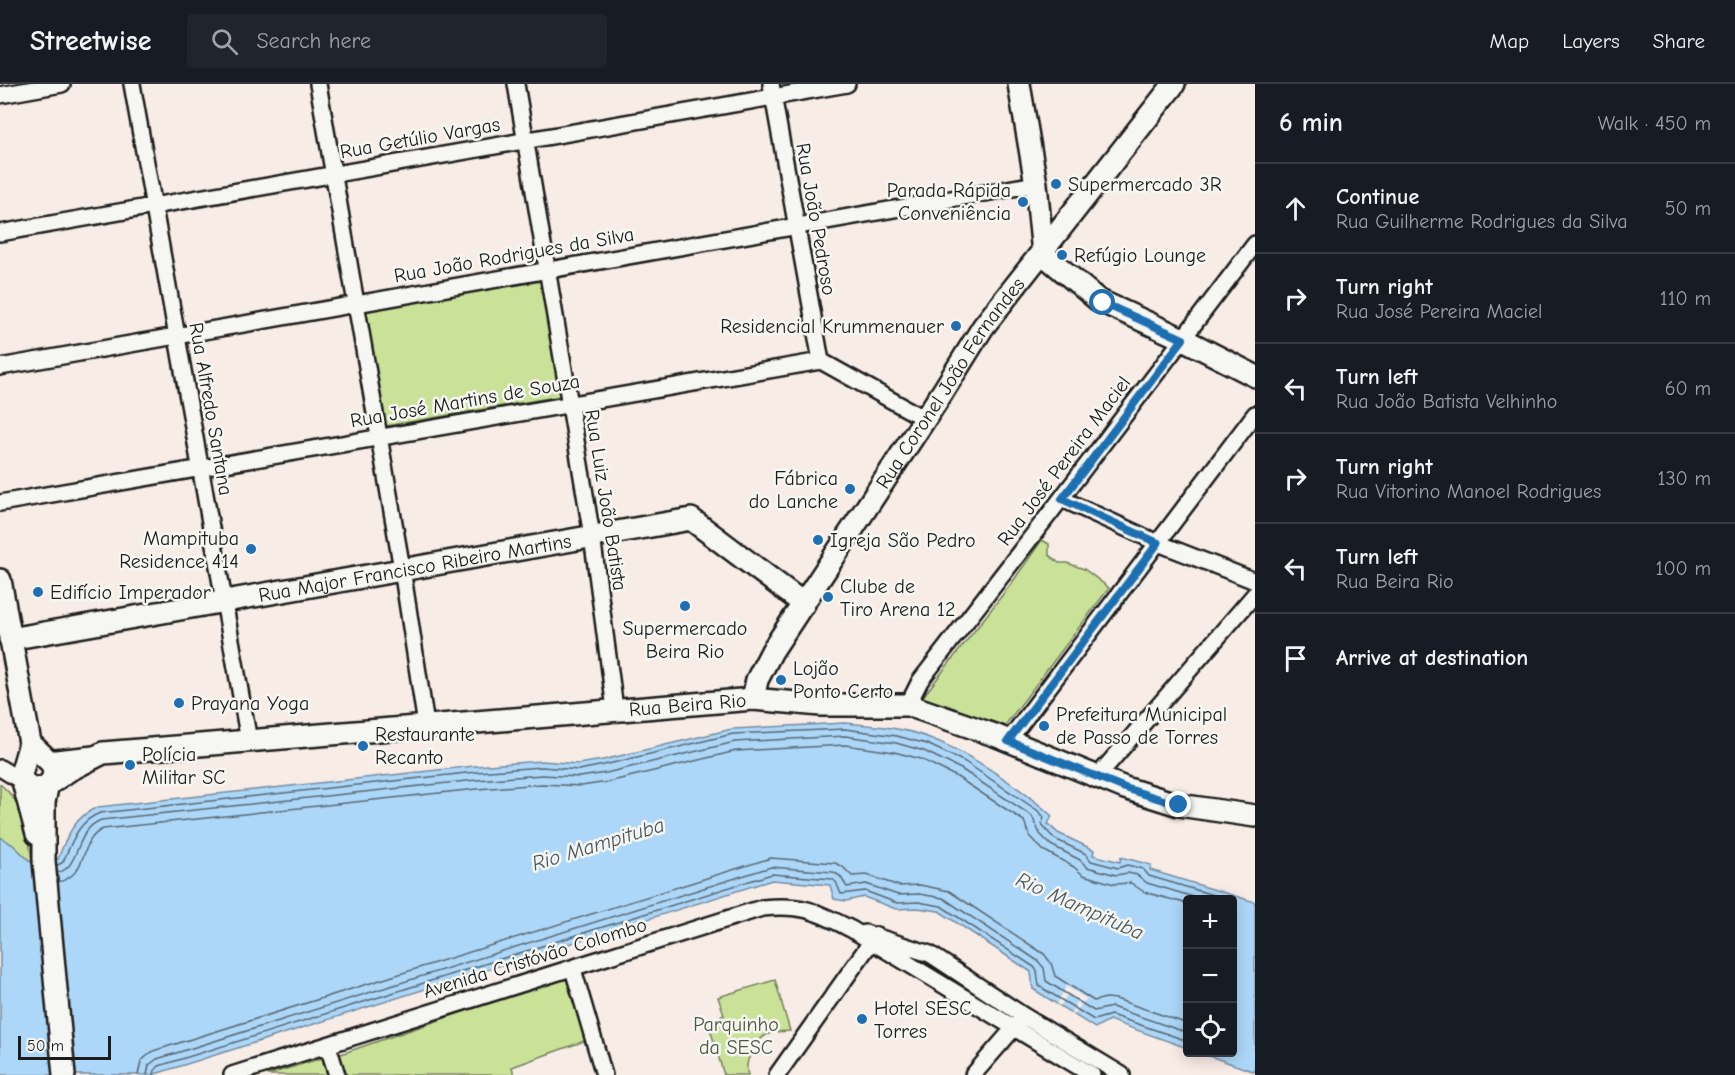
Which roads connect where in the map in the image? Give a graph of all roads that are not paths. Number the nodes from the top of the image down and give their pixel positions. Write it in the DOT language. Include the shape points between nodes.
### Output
graph roads {
  1 [pos="62,84"];
  2 [pos="132,84"];
  3 [pos="318,84"];
  4 [pos="516,84"];
  5 [pos="847,84"];
  6 [pos="1019,84"];
  7 [pos="1174,84"];
  8 [pos="772,91"];
  9 [pos="0,95"];
  10 [pos="526,140"];
  11 [pos="333,174"];
  12 [pos="1036,184"];
  13 [pos="154,206"];
  14 [pos="796,227"];
  15 [pos="0,233"];
  16 [pos="1255,244"];
  17 [pos="1042,254"];
  18 [pos="548,271"];
  19 [pos="356,304"];
  20 [pos="177,336"];
  21 [pos="1183,339"];
  22 [pos="821,361"];
  23 [pos="0,367"];
  24 [pos="1255,376"];
  25 [pos="570,404"];
  26 [pos="1255,414"];
  27 [pos="925,419"];
  28 [pos="379,437"];
  29 [pos="201,468"];
  30 [pos="1062,499"];
  31 [pos="0,503"];
  32 [pos="592,536"];
  33 [pos="1158,543"];
  34 [pos="402,570"];
  35 [pos="0,580"];
  36 [pos="1255,581"];
  37 [pos="1255,594"];
  38 [pos="224,601"];
  39 [pos="804,604"];
  40 [pos="5,640"];
  41 [pos="753,699"];
  42 [pos="908,705"];
  43 [pos="615,709"];
  44 [pos="426,725"];
  45 [pos="249,741"];
  46 [pos="1008,741"];
  47 [pos="104,753"];
  48 [pos="46,759"];
  49 [pos="26,762"];
  50 [pos="0,763"];
  51 [pos="0,768"];
  52 [pos="1096,777"];
  53 [pos="49,785"];
  54 [pos="1255,816"];
  55 [pos="44,861"];
  56 [pos="874,939"];
  57 [pos="573,969"];
  58 [pos="1019,1022"];
  59 [pos="328,1046"];
  60 [pos="64,1075"];
  61 [pos="232,1075"];
  62 [pos="337,1075"];
  63 [pos="604,1075"];
  64 [pos="777,1075"];
  65 [pos="973,1075"];
  66 [pos="1092,1075"];
  67 [pos="1122,1075"];
  1 -- 9 [label="street"];
  2 -- 13 [label="street, Rua Alfredo Santana"];
  3 -- 11 [label="street"];
  4 -- 10 [label="street, Rua Luiz João Batista"];
  5 -- 8 [label="street, Rua Getúlio Vargas"];
  6 -- 12 [label="main road"];
  7 -- 17 [label="main road, Rua Coronel João Fernandes"];
  8 -- 10 [label="street, Rua Getúlio Vargas"];
  8 -- 14 [label="street, Rua João Pedroso"];
  10 -- 11 [label="street, Rua Getúlio Vargas"];
  10 -- 18 [label="street, Rua Luiz João Batista"];
  11 -- 13 [label="street, Rua Getúlio Vargas"];
  11 -- 19 [label="street"];
  12 -- 14 [label="street, Rua João Rodrigues da Silva"];
  12 -- 17 [label="main road"];
  13 -- 15 [label="street, Rua Getúlio Vargas"];
  13 -- 20 [label="street, Rua Alfredo Santana"];
  14 -- 18 [label="street, Rua João Rodrigues da Silva"];
  14 -- 22 [label="street, Rua João Pedroso"];
  16 -- 21 [label="street, Rua José Pereira Maciel"];
  17 -- 21 [label="main road" via="1098,300"];
  17 -- 27 [label="main road, Rua Coronel João Fernandes" via="983,327"];
  18 -- 19 [label="street, Rua João Rodrigues da Silva"];
  18 -- 25 [label="street, Rua Luiz João Batista"];
  19 -- 20 [label="street, Rua João Rodrigues da Silva"];
  19 -- 28 [label="street"];
  20 -- 23 [label="street, Rua João Rodrigues da Silva"];
  20 -- 29 [label="street, Rua Alfredo Santana"];
  21 -- 24 [label="main road"];
  21 -- 30 [label="street, Rua José Pereira Maciel"];
  22 -- 25 [label="street, Rua José Martins de Souza"];
  22 -- 27 [label="street"];
  25 -- 28 [label="street, Rua José Martins de Souza"];
  25 -- 32 [label="street, Rua Luiz João Batista"];
  26 -- 33 [label="street"];
  27 -- 39 [label="main road, Rua Coronel João Fernandes"];
  28 -- 29 [label="street, Rua José Martins de Souza"];
  28 -- 34 [label="street"];
  29 -- 31 [label="street, Rua José Martins de Souza"];
  29 -- 38 [label="street, Rua Alfredo Santana"];
  30 -- 33 [label="street"];
  30 -- 42 [label="street, Rua José Pereira Maciel" via="920,681"];
  32 -- 34 [label="main road, Rua Major Francisco Ribeiro Martins"];
  32 -- 39 [label="main road, Rua Major Francisco Ribeiro Martins" via="694,520"];
  32 -- 43 [label="street, Rua Luiz João Batista"];
  33 -- 36 [label="street"];
  33 -- 46 [label="street"];
  34 -- 38 [label="main road, Rua Major Francisco Ribeiro Martins"];
  34 -- 44 [label="street"];
  35 -- 40 [label="main road"];
  37 -- 52 [label="street"];
  38 -- 40 [label="main road, Rua Major Francisco Ribeiro Martins"];
  38 -- 45 [label="street, Rua Alfredo Santana"];
  39 -- 41 [label="main road, Rua Coronel João Fernandes" via="766,661"];
  40 -- 49 [label="main road"];
  41 -- 42 [label="main road, Rua Beira Rio" via="821,705"];
  41 -- 43 [label="main road, Rua Beira Rio"];
  42 -- 46 [label="main road, Rua Beira Rio"];
  43 -- 44 [label="main road, Rua Beira Rio"];
  44 -- 45 [label="main road, Rua Beira Rio"];
  45 -- 47 [label="main road, Rua Beira Rio"];
  46 -- 52 [label="main road, Rua Beira Rio"];
  47 -- 48 [label="street, Rua Beira Rio"];
  47 -- 53 [label="main road, Rua Beira Rio"];
  48 -- 49 [label="main road"];
  48 -- 53 [label="main road" via="54,770"];
  49 -- 50 [label="street"];
  49 -- 51 [label="street"];
  49 -- 53 [label="main road" via="28,787 43,789"];
  49 -- 55 [label="main road"];
  52 -- 54 [label="main road, Rua Beira Rio" via="1173,803"];
  53 -- 55 [label="main road" via="44,802"];
  55 -- 60 [label="main road"];
  56 -- 57 [label="street, Avenida Cristóvão Colombo" via="813,910 762,908"];
  56 -- 58 [label="street, Avenida Cristóvão Colombo" via="930,954"];
  56 -- 64 [label="street"];
  57 -- 59 [label="street, Avenida Cristóvão Colombo"];
  57 -- 63 [label="street"];
  58 -- 65 [label="street"];
  58 -- 66 [label="street, Avenida Cristóvão Colombo"];
  58 -- 67 [label="street, Avenida Cristóvão Colombo"];
  59 -- 61 [label="street, Avenida Cristóvão Colombo"];
  59 -- 62 [label="street"];
}
